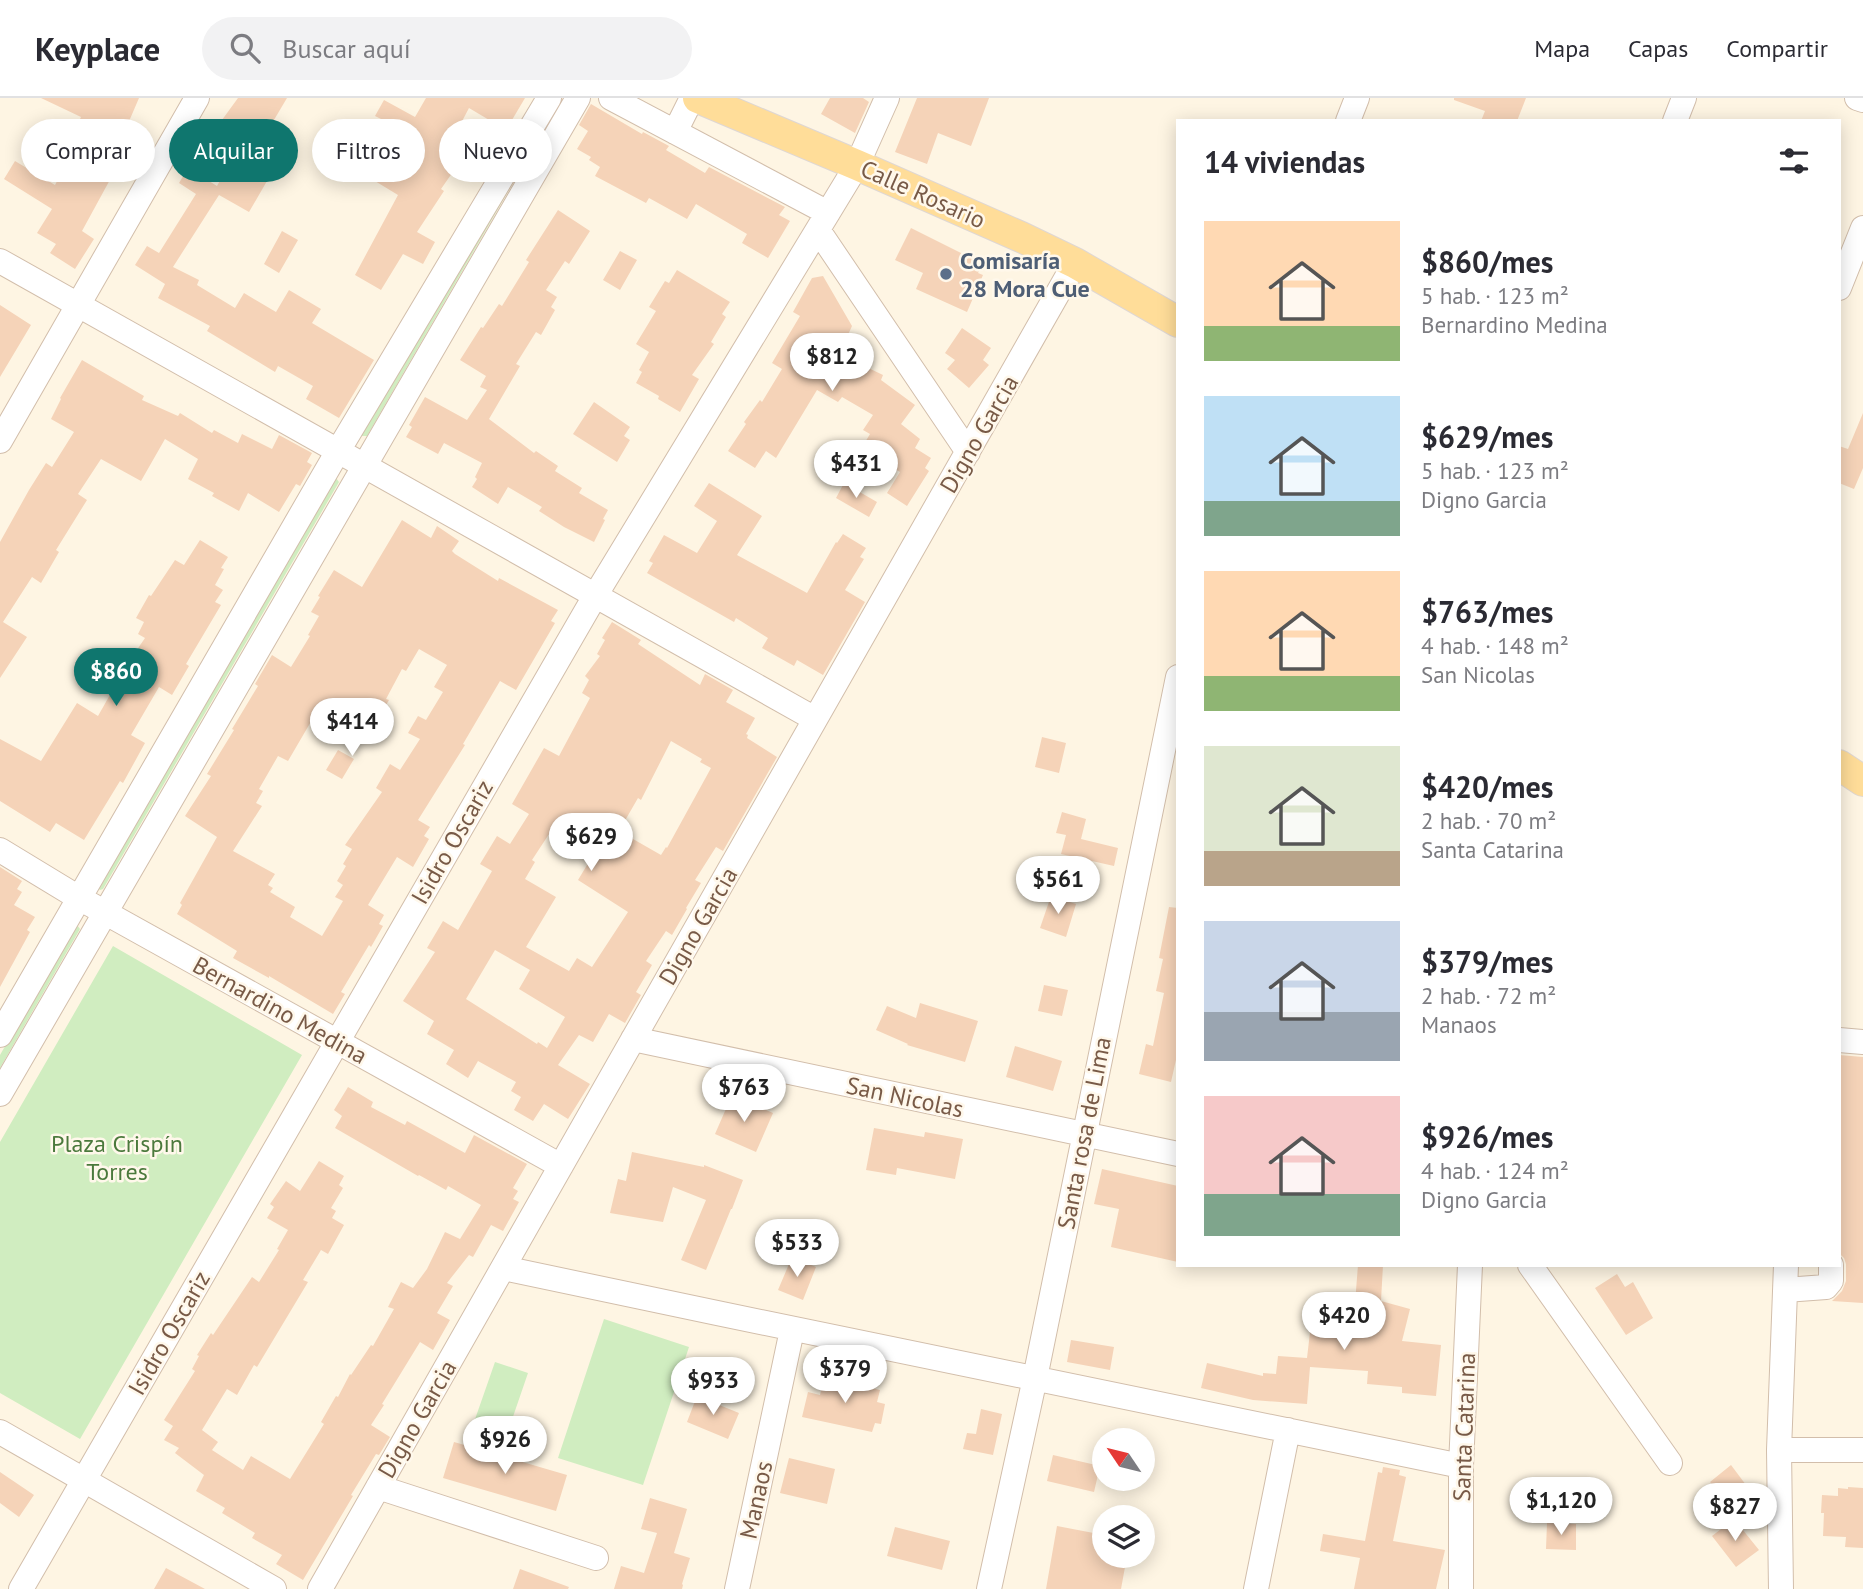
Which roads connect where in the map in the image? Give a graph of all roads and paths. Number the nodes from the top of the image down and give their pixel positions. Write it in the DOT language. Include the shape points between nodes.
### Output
graph roads {
  1 [pos="197,98"];
  2 [pos="549,98"];
  3 [pos="578,98"];
  4 [pos="611,98"];
  5 [pos="692,98"];
  6 [pos="698,98"];
  7 [pos="887,98"];
  8 [pos="1357,98"];
  9 [pos="1684,98"];
  10 [pos="1857,98"];
  11 [pos="1863,100"];
  12 [pos="1349,119"];
  13 [pos="1676,119"];
  14 [pos="675,132"];
  15 [pos="857,165"];
  16 [pos="823,221"];
  17 [pos="1863,228"];
  18 [pos="0,261"];
  19 [pos="1075,263"];
  20 [pos="1841,283"];
  21 [pos="78,305"];
  22 [pos="1176,322"];
  23 [pos="0,441"];
  24 [pos="338,451"];
  25 [pos="968,452"];
  26 [pos="364,466"];
  27 [pos="595,596"];
  28 [pos="1176,697"];
  29 [pos="815,719"];
  30 [pos="1171,746"];
  31 [pos="1841,766"];
  32 [pos="1863,781"];
  33 [pos="0,850"];
  34 [pos="79,898"];
  35 [pos="105,912"];
  36 [pos="0,1035"];
  37 [pos="633,1039"];
  38 [pos="1841,1040"];
  39 [pos="337,1042"];
  40 [pos="1863,1042"];
  41 [pos="0,1094"];
  42 [pos="1084,1134"];
  43 [pos="1176,1154"];
  44 [pos="561,1166"];
  45 [pos="1470,1267"];
  46 [pos="1531,1267"];
  47 [pos="1831,1267"];
  48 [pos="503,1268"];
  49 [pos="1785,1277"];
  50 [pos="792,1330"];
  51 [pos="1035,1378"];
  52 [pos="1288,1430"];
  53 [pos="0,1432"];
  54 [pos="1779,1450"];
  55 [pos="1863,1450"];
  56 [pos="1670,1463"];
  57 [pos="1461,1466"];
  58 [pos="84,1480"];
  59 [pos="378,1487"];
  60 [pos="596,1558"];
  61 [pos="21,1589"];
  62 [pos="274,1589"];
  63 [pos="320,1589"];
  64 [pos="737,1589"];
  65 [pos="989,1589"];
  66 [pos="1256,1589"];
  67 [pos="1461,1589"];
  68 [pos="1781,1589"];
  1 -- 21 [label="street"];
  2 -- 24 [label="street"];
  3 -- 26 [label="street"];
  4 -- 14 [label="street"];
  5 -- 14 [label="street"];
  6 -- 15 [label="main road, Calle Rosario"];
  7 -- 15 [label="street, Isidro Oscariz"];
  8 -- 12 [label="street"];
  9 -- 13 [label="street"];
  10 -- 11 [label="street"];
  14 -- 16 [label="street"];
  15 -- 16 [label="street, Isidro Oscariz"];
  15 -- 19 [label="main road, Calle Rosario"];
  16 -- 25 [label="street"];
  16 -- 27 [label="street, Isidro Oscariz"];
  17 -- 20 [label="street"];
  18 -- 21 [label="street"];
  19 -- 22 [label="main road, Calle Rosario"];
  19 -- 25 [label="street, Digno Garcia"];
  21 -- 23 [label="street"];
  21 -- 24 [label="street"];
  24 -- 26 [label="street"];
  24 -- 34 [label="street"];
  25 -- 29 [label="street, Digno Garcia"];
  26 -- 27 [label="street"];
  26 -- 35 [label="street"];
  27 -- 29 [label="street"];
  27 -- 39 [label="street, Isidro Oscariz"];
  28 -- 30 [label="street, Santa rosa de Lima"];
  29 -- 37 [label="street, Digno Garcia"];
  30 -- 42 [label="street, Santa rosa de Lima"];
  31 -- 32 [label="main road"];
  33 -- 34 [label="street, Bernardino Medina"];
  34 -- 35 [label="street, Bernardino Medina"];
  34 -- 36 [label="street"];
  35 -- 39 [label="street, Bernardino Medina"];
  35 -- 41 [label="street"];
  37 -- 42 [label="street, San Nicolas"];
  37 -- 44 [label="street, Digno Garcia"];
  38 -- 40 [label="street"];
  39 -- 44 [label="street, Bernardino Medina"];
  39 -- 58 [label="street, Isidro Oscariz"];
  42 -- 43 [label="street, San Nicolas"];
  42 -- 51 [label="street, Santa rosa de Lima"];
  44 -- 48 [label="street, Digno Garcia"];
  45 -- 57 [label="street, Santa Catarina"];
  46 -- 56 [label="street"];
  47 -- 49 [label="street" via="1826,1287"];
  48 -- 50 [label="street"];
  48 -- 59 [label="street, Digno Garcia"];
  49 -- 54 [label="street"];
  50 -- 51 [label="street"];
  50 -- 64 [label="street, Manaos"];
  51 -- 52 [label="street"];
  51 -- 65 [label="street, Santa rosa de Lima"];
  52 -- 57 [label="street"];
  52 -- 66 [label="street"];
  53 -- 58 [label="street"];
  54 -- 55 [label="street"];
  54 -- 68 [label="street"];
  57 -- 67 [label="street, Santa Catarina"];
  58 -- 61 [label="street, Isidro Oscariz"];
  58 -- 62 [label="street"];
  59 -- 60 [label="street"];
  59 -- 63 [label="street, Digno Garcia"];
}
